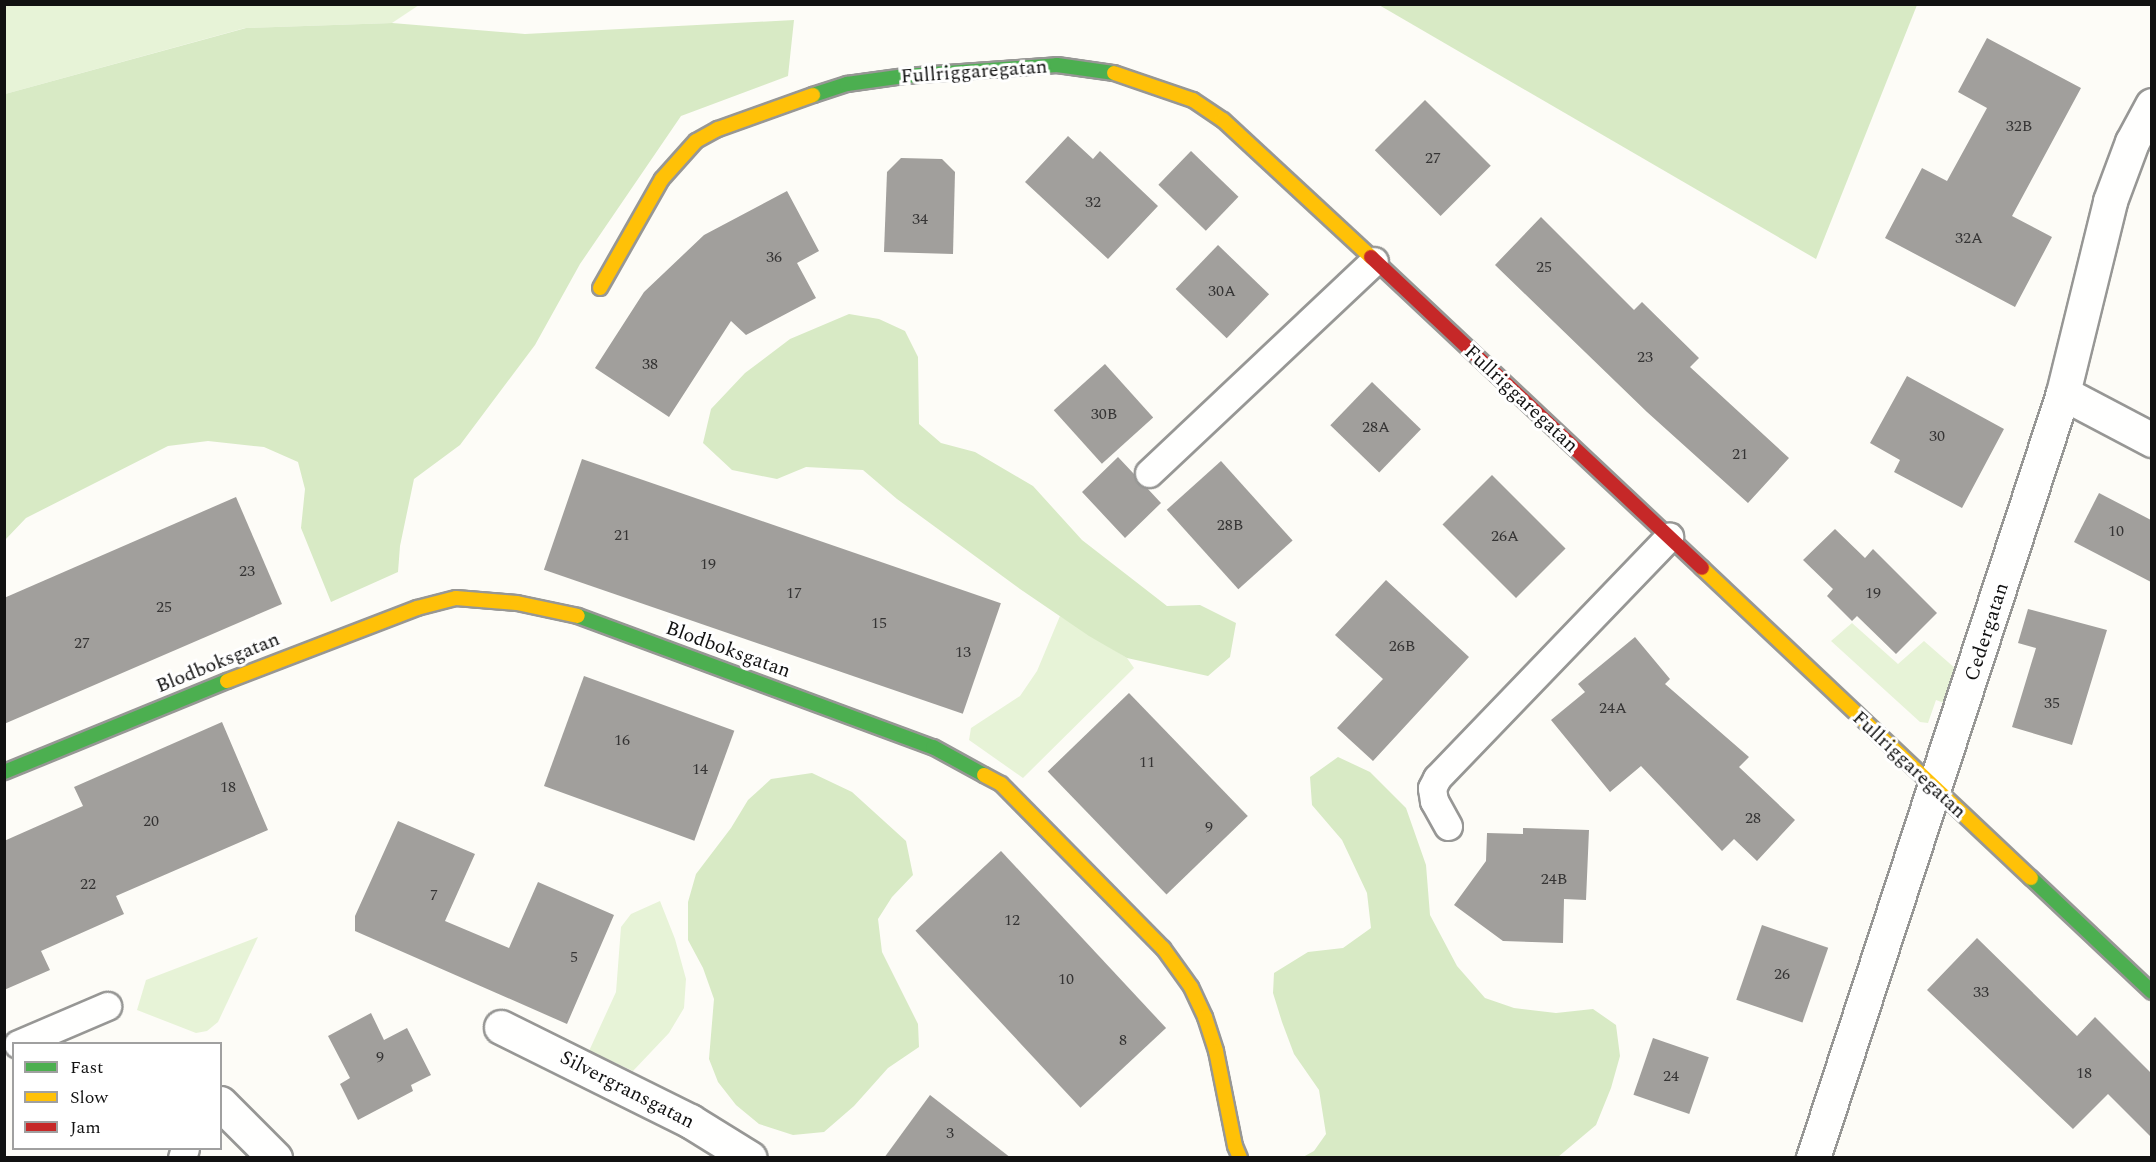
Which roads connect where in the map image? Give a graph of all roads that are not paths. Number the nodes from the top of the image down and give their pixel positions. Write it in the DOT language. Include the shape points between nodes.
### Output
graph roads {
  1 [pos="2151,105"];
  2 [pos="1374,261"];
  3 [pos="600,288"];
  4 [pos="2063,393"];
  5 [pos="2151,440"];
  6 [pos="1149,474"];
  7 [pos="1669,537"];
  8 [pos="4,772"];
  9 [pos="1935,790"];
  10 [pos="1448,826"];
  11 [pos="2151,992"];
  12 [pos="107,1006"];
  13 [pos="501,1027"];
  14 [pos="23,1042"];
  15 [pos="222,1105"];
  16 [pos="1232,1154"];
  17 [pos="275,1158"];
  18 [pos="750,1158"];
  19 [pos="1813,1158"];
  1 -- 4 [label="street, Cedergatan" via="2110,201"];
  2 -- 3 [label="street, Fullriggaregatan" via="1223,120 1193,100 1117,73 1057,65 847,84 718,129 689,147 662,179"];
  2 -- 6 [label="lane"];
  2 -- 7 [label="street, Fullriggaregatan"];
  4 -- 5 [label="street"];
  4 -- 9 [label="street, Cedergatan"];
  7 -- 9 [label="street, Fullriggaregatan"];
  7 -- 10 [label="lane" via="1437,778 1432,788 1434,801"];
  8 -- 16 [label="street, Blodboksgatan" via="305,649 417,608 456,598 517,603 572,614 933,747 1001,784 1170,956 1191,987 1216,1051"];
  9 -- 11 [label="street, Fullriggaregatan"];
  9 -- 19 [label="street, Cedergatan"];
  12 -- 14 [label="lane"];
  13 -- 18 [label="street, Silvergransgatan" via="690,1121"];
  15 -- 17 [label="street"];
}
